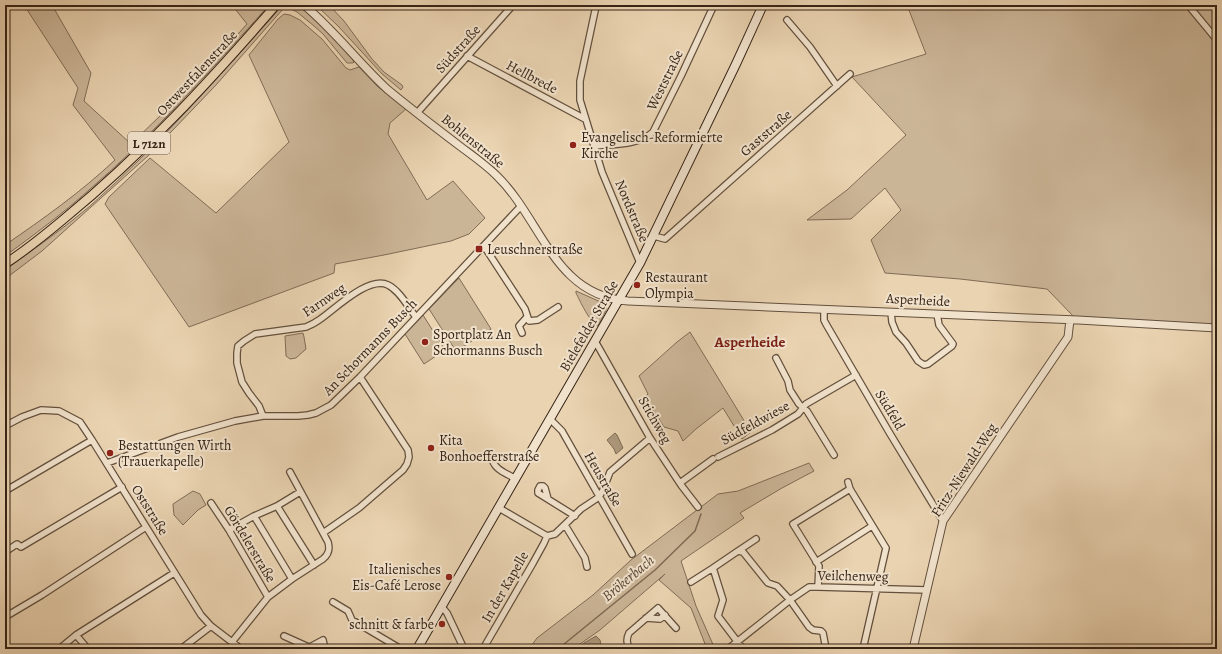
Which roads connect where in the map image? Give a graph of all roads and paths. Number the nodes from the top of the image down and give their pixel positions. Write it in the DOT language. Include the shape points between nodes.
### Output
graph roads {
  1 [pos="276,5"];
  2 [pos="304,5"];
  3 [pos="513,5"];
  4 [pos="592,5"];
  5 [pos="606,5"];
  6 [pos="714,5"];
  7 [pos="763,5"];
  8 [pos="1188,5"];
  9 [pos="596,6"];
  10 [pos="787,20"];
  11 [pos="1217,40"];
  12 [pos="467,56"];
  13 [pos="850,74"];
  14 [pos="837,86"];
  15 [pos="418,111"];
  16 [pos="586,119"];
  17 [pos="595,146"];
  18 [pos="521,206"];
  19 [pos="654,236"];
  20 [pos="484,246"];
  21 [pos="640,263"];
  22 [pos="5,264"];
  23 [pos="618,300"];
  24 [pos="558,307"];
  25 [pos="824,309"];
  26 [pos="891,312"];
  27 [pos="936,314"];
  28 [pos="416,317"];
  29 [pos="528,319"];
  30 [pos="1070,320"];
  31 [pos="1217,328"];
  32 [pos="522,332"];
  33 [pos="595,341"];
  34 [pos="776,358"];
  35 [pos="856,375"];
  36 [pos="360,376"];
  37 [pos="802,408"];
  38 [pos="263,416"];
  39 [pos="550,419"];
  40 [pos="5,426"];
  41 [pos="650,438"];
  42 [pos="92,440"];
  43 [pos="834,455"];
  44 [pos="492,456"];
  45 [pos="107,463"];
  46 [pos="290,472"];
  47 [pos="516,479"];
  48 [pos="848,482"];
  49 [pos="680,483"];
  50 [pos="122,487"];
  51 [pos="850,489"];
  52 [pos="5,491"];
  53 [pos="300,492"];
  54 [pos="599,497"];
  55 [pos="548,499"];
  56 [pos="211,503"];
  57 [pos="277,506"];
  58 [pos="698,507"];
  59 [pos="499,508"];
  60 [pos="254,516"];
  61 [pos="575,516"];
  62 [pos="943,521"];
  63 [pos="793,524"];
  64 [pos="564,525"];
  65 [pos="872,526"];
  66 [pos="146,527"];
  67 [pos="786,528"];
  68 [pos="229,530"];
  69 [pos="323,533"];
  70 [pos="547,536"];
  71 [pos="756,539"];
  72 [pos="738,551"];
  73 [pos="5,552"];
  74 [pos="632,554"];
  75 [pos="816,562"];
  76 [pos="314,565"];
  77 [pos="587,567"];
  78 [pos="713,568"];
  79 [pos="174,572"];
  80 [pos="292,579"];
  81 [pos="691,582"];
  82 [pos="818,587"];
  83 [pos="877,589"];
  84 [pos="927,590"];
  85 [pos="268,598"];
  86 [pos="790,600"];
  87 [pos="333,602"];
  88 [pos="442,607"];
  89 [pos="665,616"];
  90 [pos="5,617"];
  91 [pos="646,618"];
  92 [pos="211,626"];
  93 [pos="676,628"];
  94 [pos="76,635"];
  95 [pos="284,636"];
  96 [pos="232,642"];
  97 [pos="737,642"];
  98 [pos="312,648"];
  99 [pos="59,649"];
  100 [pos="88,649"];
  101 [pos="181,649"];
  102 [pos="241,649"];
  103 [pos="325,649"];
  104 [pos="401,649"];
  105 [pos="418,649"];
  106 [pos="464,649"];
  107 [pos="483,649"];
  108 [pos="629,649"];
  109 [pos="728,649"];
  110 [pos="743,649"];
  111 [pos="826,649"];
  112 [pos="863,649"];
  113 [pos="913,649"];
  1 -- 22 [label="main road, Ostwestfalenstraße / L 712n" via="220,69 134,158 41,238"];
  2 -- 15 [label="street, Bohlenstraße" via="376,79"];
  3 -- 12 [label="street, Südstraße"];
  4 -- 9 [label="street"];
  5 -- 9 [label="street"];
  6 -- 17 [label="street, Weststraße" via="653,132 639,141"];
  7 -- 19 [label="main road, Bielefelder Straße"];
  8 -- 11 [label="street"];
  9 -- 16 [label="street, Nordstraße" via="580,81 580,100"];
  10 -- 14 [label="street" via="810,47"];
  12 -- 15 [label="street, Südstraße"];
  12 -- 16 [label="street, Hellbrede"];
  13 -- 14 [label="street, Gaststraße"];
  14 -- 19 [label="street, Gaststraße" via="665,238"];
  15 -- 18 [label="street, Bohlenstraße" via="496,175"];
  16 -- 17 [label="street, Nordstraße"];
  17 -- 21 [label="street, Nordstraße" via="602,172"];
  18 -- 20 [label="street, An Schormanns Busch"];
  18 -- 23 [label="street, Bohlenstraße" via="570,276 597,294"];
  19 -- 21 [label="main road, Bielefelder Straße"];
  20 -- 28 [label="street, An Schormanns Busch"];
  20 -- 29 [label="street" via="526,310"];
  21 -- 23 [label="main road, Bielefelder Straße"];
  23 -- 25 [label="street, Asperheide"];
  23 -- 33 [label="main road, Bielefelder Straße"];
  24 -- 29 [label="street" via="538,320"];
  25 -- 26 [label="street, Asperheide"];
  25 -- 35 [label="street, Südfeld" via="824,320"];
  26 -- 27 [label="street, Asperheide"];
  26 -- 27 [label="street" via="896,332 924,365 952,346 939,325"];
  27 -- 30 [label="street, Asperheide"];
  28 -- 36 [label="street, An Schormanns Busch"];
  28 -- 38 [label="street, Farnweg" via="397,292 387,284 380,283 352,295 320,320 306,327 255,334 244,341 238,346 237,363 242,382"];
  29 -- 32 [label="street" via="518,326"];
  30 -- 31 [label="street, Asperheide"];
  30 -- 62 [label="street, Fritz-Niewald-Weg" via="1068,337"];
  33 -- 39 [label="main road, Bielefelder Straße"];
  33 -- 41 [label="street, Stichweg"];
  34 -- 37 [label="street" via="790,390"];
  35 -- 37 [label="street, Südfeldwiese"];
  35 -- 62 [label="street, Südfeld"];
  36 -- 38 [label="street, An Schormanns Busch" via="334,403 316,413"];
  36 -- 69 [label="street" via="408,450 409,457 403,470 359,508"];
  37 -- 43 [label="street, Südfeldwiese" via="807,411"];
  37 -- 49 [label="street, Südfeldwiese" via="798,414 772,430 715,458"];
  38 -- 45 [label="street, An Schormanns Busch" via="178,437"];
  39 -- 47 [label="main road, Bielefelder Straße"];
  39 -- 54 [label="street, Heustraße" via="562,431"];
  40 -- 42 [label="street, Oststraße" via="41,410 59,411 80,422"];
  41 -- 49 [label="street, Stichweg"];
  41 -- 54 [label="street" via="610,472"];
  42 -- 45 [label="street, Oststraße"];
  42 -- 52 [label="street"];
  44 -- 47 [label="street" via="495,466"];
  45 -- 50 [label="street, Oststraße"];
  46 -- 53 [label="street"];
  47 -- 59 [label="main road, Bielefelder Straße"];
  48 -- 51 [label="street"];
  49 -- 58 [label="street, Stichweg"];
  50 -- 66 [label="street, Oststraße"];
  50 -- 73 [label="street" via="21,547 17,544"];
  51 -- 63 [label="street"];
  51 -- 65 [label="street"];
  53 -- 57 [label="street"];
  53 -- 69 [label="street"];
  54 -- 61 [label="street"];
  54 -- 74 [label="street, Heustraße"];
  55 -- 61 [label="street"];
  56 -- 68 [label="street, Gördelerstraße"];
  57 -- 60 [label="street"];
  57 -- 76 [label="street"];
  59 -- 70 [label="street"];
  59 -- 88 [label="main road, Bielefelder Straße"];
  60 -- 68 [label="street"];
  60 -- 80 [label="street"];
  61 -- 64 [label="street"];
  62 -- 84 [label="street, Fritz-Niewald-Weg"];
  63 -- 67 [label="street"];
  63 -- 75 [label="street"];
  64 -- 70 [label="street" via="555,534"];
  64 -- 77 [label="street" via="585,558"];
  65 -- 75 [label="street"];
  65 -- 83 [label="street" via="886,548"];
  66 -- 79 [label="street, Oststraße"];
  66 -- 90 [label="street"];
  68 -- 85 [label="street, Gördelerstraße"];
  69 -- 76 [label="street" via="328,542 329,552 324,559"];
  70 -- 107 [label="street, In der Kapelle"];
  71 -- 72 [label="street"];
  72 -- 78 [label="street"];
  72 -- 86 [label="street" via="743,552 768,583 777,586"];
  75 -- 82 [label="street" via="819,566"];
  76 -- 80 [label="street"];
  78 -- 81 [label="street"];
  78 -- 97 [label="street" via="723,600 718,616"];
  79 -- 92 [label="street, Oststraße" via="201,615"];
  79 -- 94 [label="street"];
  80 -- 85 [label="street"];
  82 -- 83 [label="street, Veilchenweg"];
  82 -- 86 [label="street, Veilchenweg" via="809,587"];
  83 -- 84 [label="street, Veilchenweg"];
  83 -- 112 [label="street"];
  84 -- 113 [label="street, Fritz-Niewald-Weg"];
  85 -- 96 [label="street"];
  86 -- 97 [label="street, Veilchenweg"];
  86 -- 111 [label="street" via="809,627 823,633"];
  87 -- 104 [label="street" via="348,610 352,620"];
  88 -- 105 [label="main road, Bielefelder Straße"];
  88 -- 106 [label="street"];
  89 -- 91 [label="street" via="660,619"];
  89 -- 91 [label="street" via="658,608"];
  89 -- 93 [label="street"];
  91 -- 108 [label="street" via="629,633"];
  92 -- 96 [label="street, Oststraße"];
  92 -- 101 [label="street"];
  94 -- 99 [label="street"];
  94 -- 100 [label="street"];
  95 -- 98 [label="street"];
  96 -- 102 [label="street, Oststraße"];
  97 -- 109 [label="street, Veilchenweg"];
  97 -- 110 [label="street"];
  98 -- 103 [label="street" via="324,640"];
}
